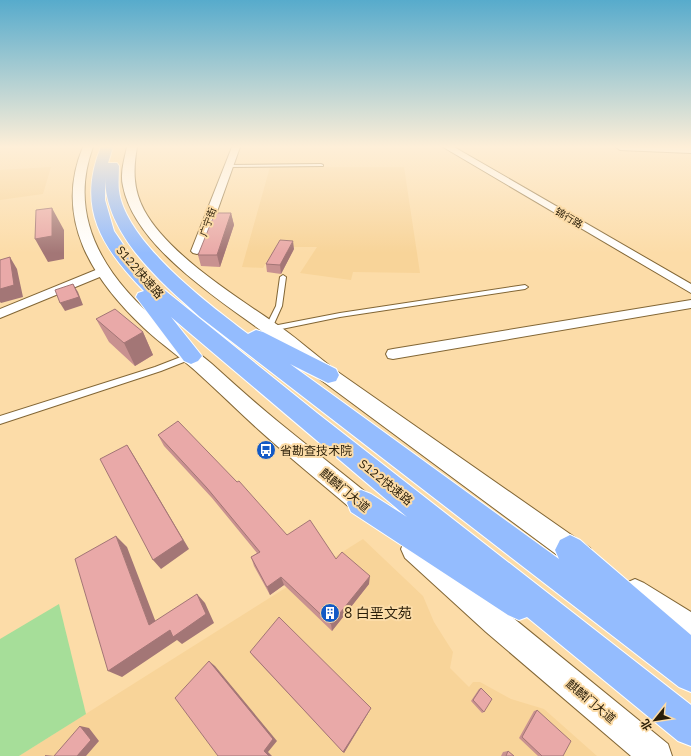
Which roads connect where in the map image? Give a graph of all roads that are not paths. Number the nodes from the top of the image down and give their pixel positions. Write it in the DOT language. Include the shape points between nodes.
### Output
graph roads {
  1 [pos="78,182"];
  2 [pos="98,182"];
  3 [pos="110,182"];
  4 [pos="129,182"];
  5 [pos="223,182"];
  6 [pos="508,182"];
  7 [pos="198,251"];
  8 [pos="113,264"];
  9 [pos="284,277"];
  10 [pos="525,287"];
  11 [pos="691,289"];
  12 [pos="691,304"];
  13 [pos="205,310"];
  14 [pos="0,314"];
  15 [pos="270,328"];
  16 [pos="393,354"];
  17 [pos="190,356"];
  18 [pos="328,375"];
  19 [pos="0,420"];
  20 [pos="361,503"];
  21 [pos="570,550"];
  22 [pos="691,628"];
  23 [pos="599,656"];
  24 [pos="691,656"];
  25 [pos="691,675"];
  26 [pos="691,728"];
  27 [pos="656,756"];
  1 -- 8 [label="street, 麒麟门大道" via="77,190 90,249"];
  2 -- 8 [label="highway, S122快速路" via="98,204"];
  3 -- 13 [label="highway, S122快速路" via="120,217 143,250"];
  4 -- 15 [label="street" via="129,188 143,218 163,243 186,266"];
  5 -- 7 [label="street, 广宁街"];
  6 -- 11 [label="street, 锦行路"];
  8 -- 14 [label="street"];
  8 -- 17 [label="street, 麒麟门大道" via="130,305"];
  8 -- 23 [label="highway, S122快速路" via="154,291"];
  9 -- 15 [label="lane" via="279,306"];
  10 -- 15 [label="lane"];
  12 -- 16 [label="street"];
  13 -- 18 [label="highway"];
  13 -- 25 [label="highway, S122快速路"];
  15 -- 18 [label="street"];
  17 -- 19 [label="lane" via="158,369"];
  17 -- 20 [label="street, 麒麟门大道" via="277,434"];
  18 -- 21 [label="street"];
  20 -- 23 [label="highway"];
  20 -- 27 [label="street, 麒麟门大道" via="496,622"];
  21 -- 22 [label="street"];
  21 -- 24 [label="highway"];
  23 -- 26 [label="highway, S122快速路"];
}
